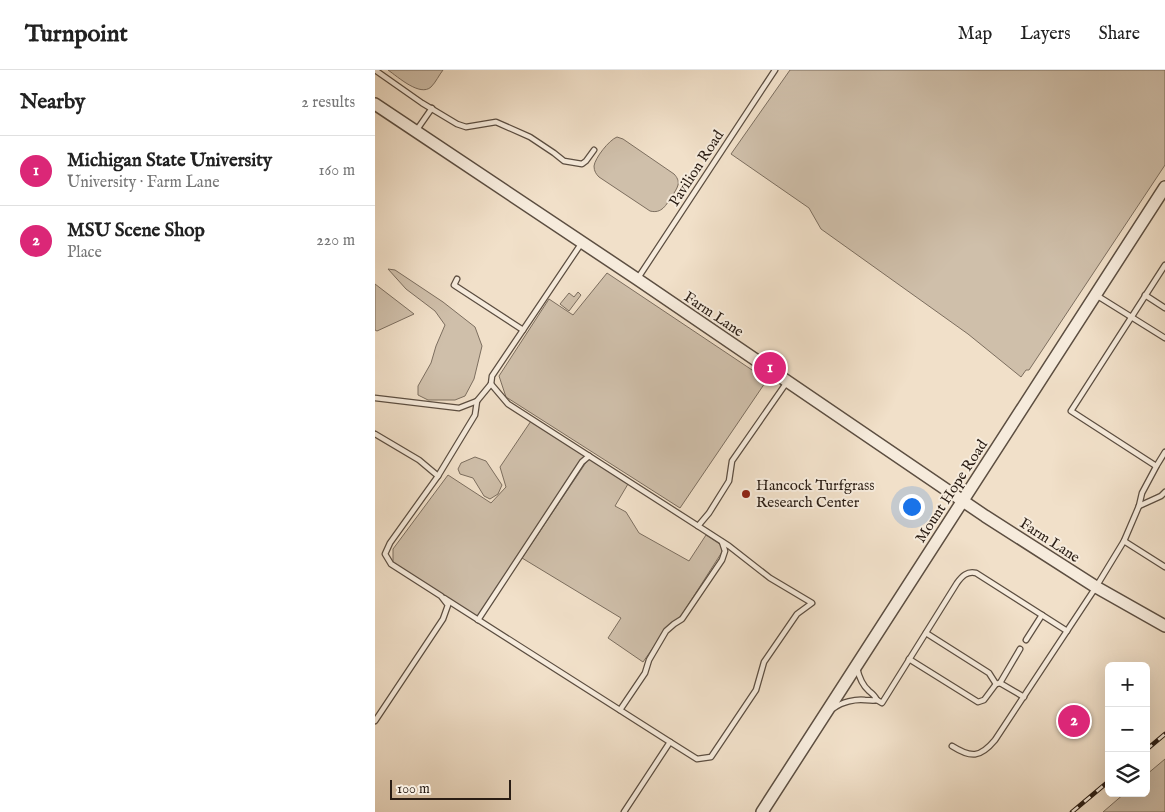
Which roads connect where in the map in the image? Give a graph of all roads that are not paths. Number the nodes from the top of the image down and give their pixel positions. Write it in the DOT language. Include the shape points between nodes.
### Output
graph roads {
  1 [pos="375,70"];
  2 [pos="775,70"];
  3 [pos="375,104"];
  4 [pos="432,108"];
  5 [pos="416,131"];
  6 [pos="593,150"];
  7 [pos="1165,187"];
  8 [pos="582,242"];
  9 [pos="1165,265"];
  10 [pos="457,279"];
  11 [pos="637,280"];
  12 [pos="1095,294"];
  13 [pos="1145,295"];
  14 [pos="1165,308"];
  15 [pos="1132,317"];
  16 [pos="523,330"];
  17 [pos="1165,338"];
  18 [pos="787,382"];
  19 [pos="491,384"];
  20 [pos="375,398"];
  21 [pos="477,401"];
  22 [pos="375,434"];
  23 [pos="1165,452"];
  24 [pos="589,456"];
  25 [pos="1157,466"];
  26 [pos="439,476"];
  27 [pos="1165,492"];
  28 [pos="963,501"];
  29 [pos="1139,506"];
  30 [pos="697,526"];
  31 [pos="1124,540"];
  32 [pos="723,542"];
  33 [pos="1165,567"];
  34 [pos="1096,587"];
  35 [pos="441,596"];
  36 [pos="1042,615"];
  37 [pos="478,620"];
  38 [pos="1165,626"];
  39 [pos="1067,631"];
  40 [pos="926,633"];
  41 [pos="1026,640"];
  42 [pos="1020,649"];
  43 [pos="909,659"];
  44 [pos="856,666"];
  45 [pos="998,683"];
  46 [pos="1024,697"];
  47 [pos="877,700"];
  48 [pos="620,710"];
  49 [pos="826,713"];
  50 [pos="375,721"];
  51 [pos="670,742"];
  52 [pos="952,746"];
  53 [pos="624,812"];
  54 [pos="763,812"];
  1 -- 4 [label="lane"];
  2 -- 11 [label="lane, Pavilion Road"];
  3 -- 5 [label="street, Farm Lane"];
  4 -- 5 [label="lane"];
  4 -- 6 [label="lane" via="466,127 495,122 571,163 582,164"];
  5 -- 8 [label="street, Farm Lane"];
  7 -- 12 [label="street, Mount Hope Road"];
  8 -- 11 [label="street, Farm Lane"];
  8 -- 16 [label="lane"];
  9 -- 13 [label="lane"];
  10 -- 16 [label="lane" via="454,285"];
  11 -- 18 [label="street, Farm Lane"];
  12 -- 15 [label="lane"];
  12 -- 28 [label="street, Mount Hope Road"];
  13 -- 14 [label="lane"];
  13 -- 15 [label="lane"];
  15 -- 17 [label="lane"];
  15 -- 25 [label="lane" via="1071,411"];
  16 -- 19 [label="lane" via="491,376"];
  18 -- 28 [label="street, Farm Lane"];
  18 -- 30 [label="lane" via="732,461 729,481"];
  19 -- 21 [label="lane"];
  19 -- 24 [label="lane" via="508,404"];
  20 -- 21 [label="lane" via="459,408"];
  21 -- 26 [label="lane" via="475,415"];
  22 -- 26 [label="lane"];
  23 -- 25 [label="lane"];
  24 -- 30 [label="lane"];
  24 -- 37 [label="lane"];
  25 -- 29 [label="lane" via="1142,493"];
  26 -- 35 [label="lane" via="385,554 391,564"];
  27 -- 29 [label="lane"];
  28 -- 34 [label="street, Farm Lane"];
  28 -- 44 [label="street, Mount Hope Road"];
  29 -- 31 [label="lane"];
  30 -- 32 [label="lane"];
  31 -- 33 [label="lane"];
  31 -- 34 [label="lane"];
  32 -- 48 [label="lane" via="722,560 682,619 666,631 645,673"];
  32 -- 51 [label="lane" via="770,578 812,603 797,614 764,662 756,690 711,757 697,759"];
  34 -- 38 [label="street, Farm Lane"];
  34 -- 39 [label="lane"];
  35 -- 37 [label="lane"];
  35 -- 50 [label="lane" via="448,605 443,619"];
  36 -- 39 [label="lane"];
  36 -- 40 [label="lane" via="976,574 968,573 957,582"];
  36 -- 41 [label="lane"];
  37 -- 48 [label="lane"];
  39 -- 46 [label="lane"];
  40 -- 43 [label="lane"];
  40 -- 45 [label="lane" via="989,673"];
  42 -- 45 [label="lane"];
  43 -- 45 [label="lane" via="978,702 984,700"];
  43 -- 47 [label="lane" via="882,703"];
  44 -- 47 [label="lane" via="863,684"];
  44 -- 49 [label="street, Mount Hope Road"];
  45 -- 46 [label="lane"];
  46 -- 52 [label="lane" via="988,748 973,755"];
  47 -- 49 [label="lane" via="854,700"];
  48 -- 51 [label="lane"];
  49 -- 54 [label="street, Mount Hope Road"];
  51 -- 53 [label="lane"];
}
